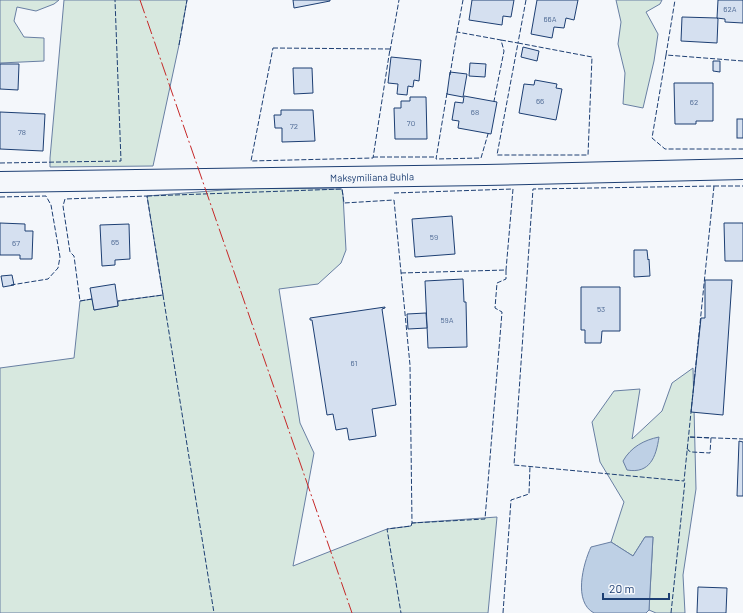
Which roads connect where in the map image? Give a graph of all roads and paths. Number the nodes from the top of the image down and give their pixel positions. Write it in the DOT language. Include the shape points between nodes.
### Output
graph roads {
  1 [pos="743,169"];
  2 [pos="0,182"];
  1 -- 2 [label="street, Maksymiliana Buhla" via="470,176"];
}
